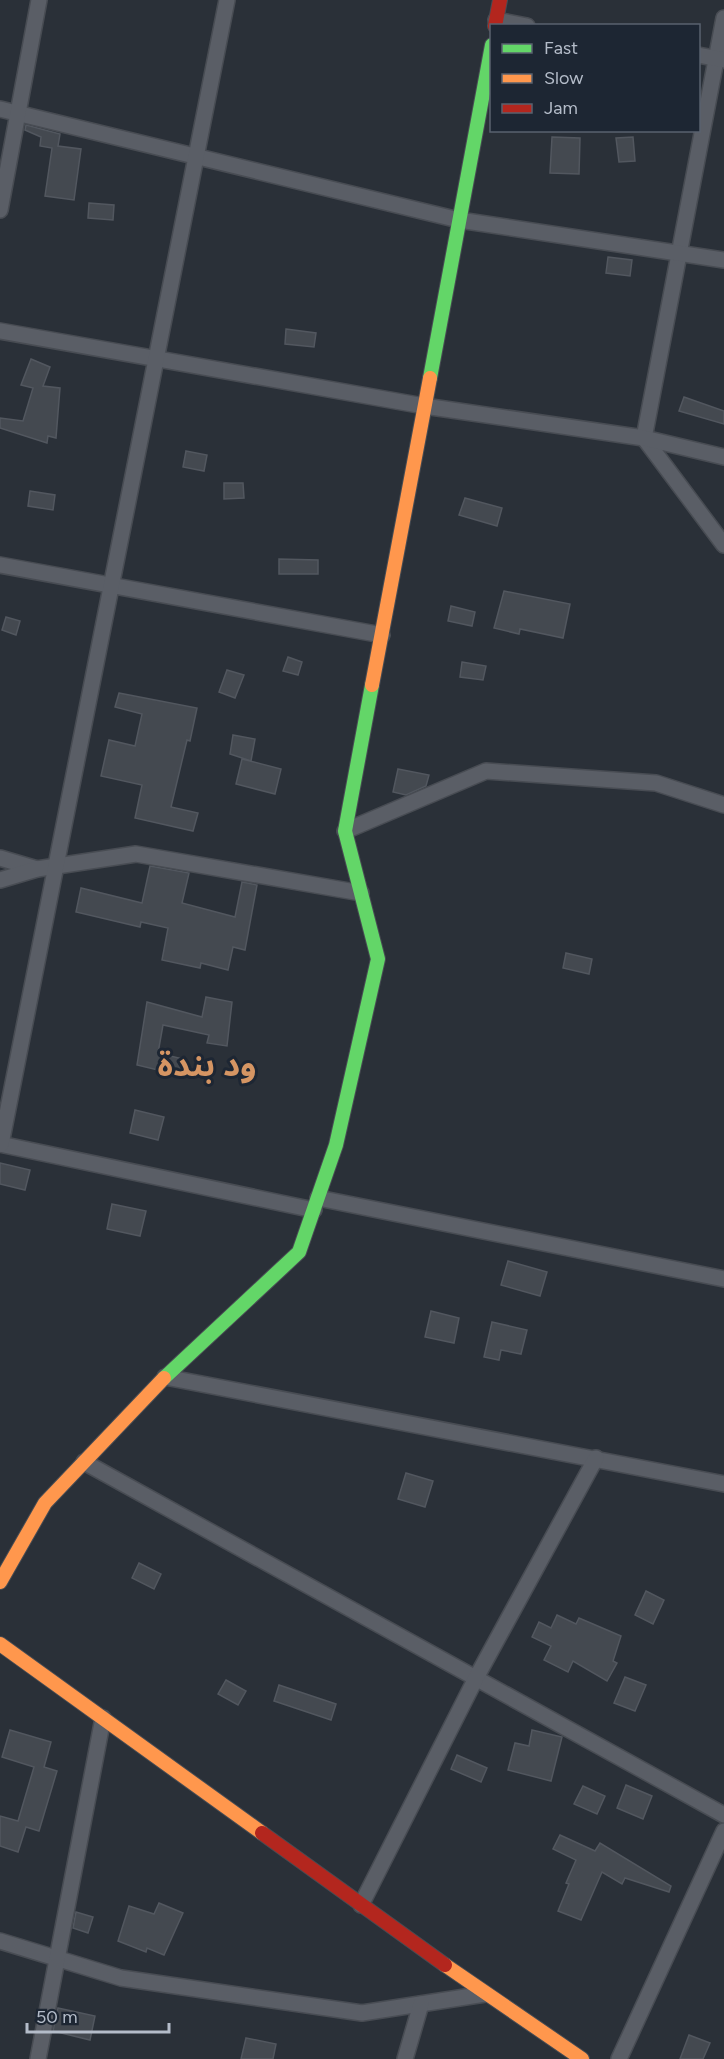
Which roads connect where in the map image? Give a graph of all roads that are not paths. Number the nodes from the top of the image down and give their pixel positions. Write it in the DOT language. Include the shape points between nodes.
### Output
graph roads {
  1 [pos="39,0"];
  2 [pos="226,0"];
  3 [pos="500,0"];
  4 [pos="724,18"];
  5 [pos="496,23"];
  6 [pos="722,41"];
  7 [pos="700,55"];
  8 [pos="490,56"];
  9 [pos="720,59"];
  10 [pos="0,109"];
  11 [pos="18,113"];
  12 [pos="196,156"];
  13 [pos="0,210"];
  14 [pos="459,220"];
  15 [pos="678,253"];
  16 [pos="724,260"];
  17 [pos="0,332"];
  18 [pos="156,359"];
  19 [pos="424,406"];
  20 [pos="644,438"];
  21 [pos="724,457"];
  22 [pos="724,545"];
  23 [pos="0,565"];
  24 [pos="111,585"];
  25 [pos="382,634"];
  26 [pos="724,805"];
  27 [pos="345,831"];
  28 [pos="0,858"];
  29 [pos="56,866"];
  30 [pos="37,869"];
  31 [pos="0,880"];
  32 [pos="361,893"];
  33 [pos="1,1144"];
  34 [pos="316,1204"];
  35 [pos="724,1280"];
  36 [pos="165,1377"];
  37 [pos="596,1458"];
  38 [pos="84,1462"];
  39 [pos="724,1484"];
  40 [pos="0,1582"];
  41 [pos="0,1644"];
  42 [pos="476,1678"];
  43 [pos="103,1718"];
  44 [pos="724,1815"];
  45 [pos="724,1832"];
  46 [pos="362,1905"];
  47 [pos="0,1941"];
  48 [pos="57,1958"];
  49 [pos="484,1994"];
  50 [pos="421,2004"];
  51 [pos="38,2059"];
  52 [pos="405,2059"];
  53 [pos="582,2059"];
  54 [pos="619,2059"];
  1 -- 11 [label="street"];
  2 -- 12 [label="street"];
  3 -- 5 [label="street"];
  4 -- 6 [label="street"];
  6 -- 9 [label="street"];
  7 -- 9 [label="street"];
  8 -- 14 [label="street"];
  9 -- 15 [label="street"];
  10 -- 11 [label="street"];
  11 -- 12 [label="street"];
  11 -- 13 [label="street"];
  12 -- 14 [label="street"];
  12 -- 18 [label="street"];
  14 -- 15 [label="street"];
  14 -- 19 [label="street"];
  15 -- 16 [label="street"];
  15 -- 20 [label="street"];
  17 -- 18 [label="street"];
  18 -- 19 [label="street"];
  18 -- 24 [label="street"];
  19 -- 20 [label="street"];
  19 -- 25 [label="street"];
  20 -- 21 [label="street"];
  20 -- 22 [label="street"];
  23 -- 24 [label="street"];
  24 -- 25 [label="street"];
  24 -- 29 [label="street"];
  25 -- 27 [label="street"];
  26 -- 27 [label="street" via="656,783 486,771"];
  27 -- 32 [label="street"];
  28 -- 30 [label="street"];
  29 -- 30 [label="street"];
  29 -- 32 [label="street" via="136,854"];
  29 -- 33 [label="street"];
  30 -- 31 [label="street"];
  32 -- 34 [label="street" via="378,959 336,1146"];
  33 -- 34 [label="street"];
  34 -- 35 [label="street"];
  34 -- 36 [label="street" via="299,1252"];
  36 -- 37 [label="street"];
  36 -- 38 [label="street"];
  37 -- 39 [label="street"];
  37 -- 42 [label="street"];
  38 -- 40 [label="street" via="45,1503"];
  38 -- 42 [label="street"];
  41 -- 43 [label="street"];
  42 -- 44 [label="street"];
  42 -- 46 [label="street"];
  43 -- 46 [label="street"];
  43 -- 48 [label="street"];
  45 -- 54 [label="street"];
  46 -- 49 [label="street"];
  47 -- 48 [label="street"];
  48 -- 50 [label="street" via="121,1978 362,2013"];
  48 -- 51 [label="street"];
  49 -- 50 [label="street"];
  49 -- 53 [label="street"];
  50 -- 52 [label="street"];
}
